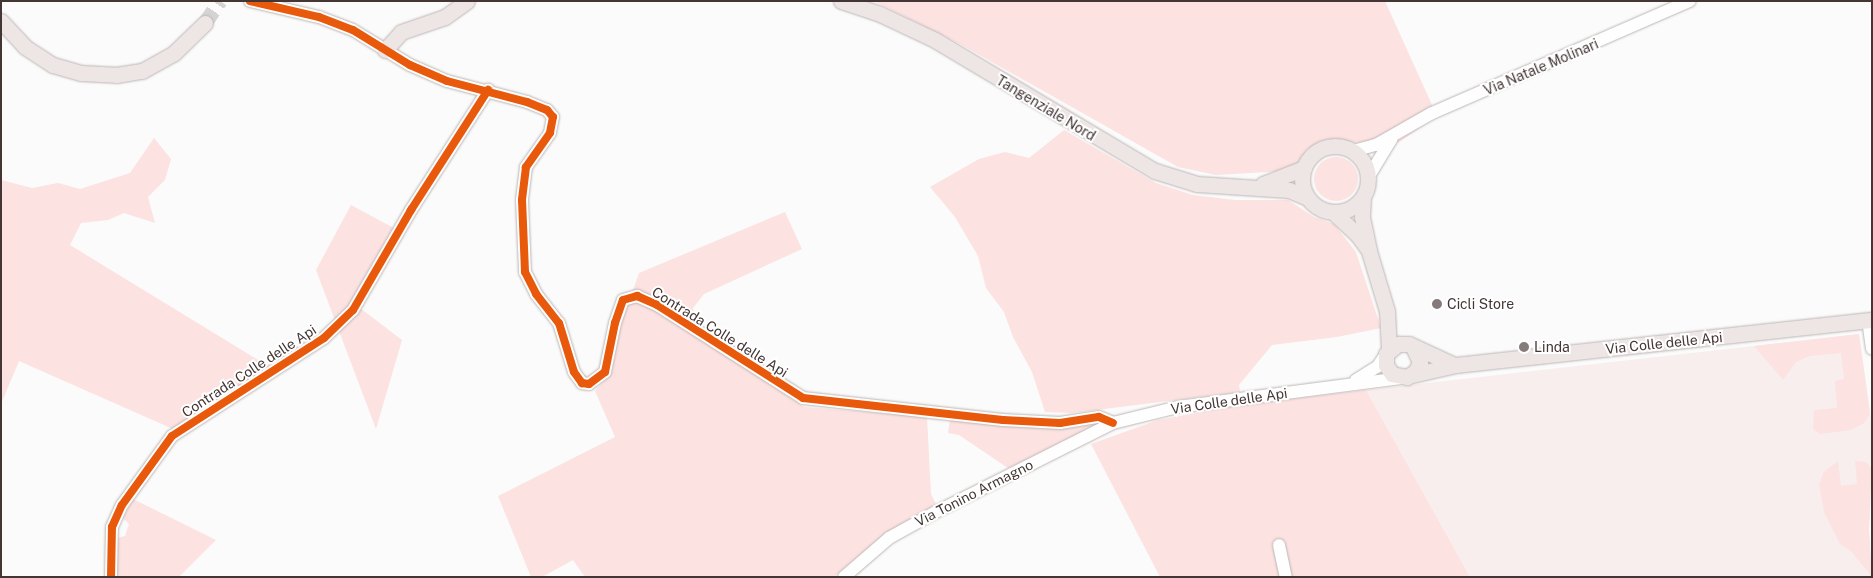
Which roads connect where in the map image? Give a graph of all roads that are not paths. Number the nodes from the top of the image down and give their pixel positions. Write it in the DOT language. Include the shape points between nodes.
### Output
graph roads {
  1 [pos="250,1"];
  2 [pos="467,1"];
  3 [pos="841,1"];
  4 [pos="1690,1"];
  5 [pos="1,21"];
  6 [pos="205,23"];
  7 [pos="385,50"];
  8 [pos="488,90"];
  9 [pos="1394,136"];
  10 [pos="1354,151"];
  11 [pos="1304,168"];
  12 [pos="1369,176"];
  13 [pos="1259,185"];
  14 [pos="1308,198"];
  15 [pos="1363,198"];
  16 [pos="1333,212"];
  17 [pos="1369,251"];
  18 [pos="1387,310"];
  19 [pos="1870,320"];
  20 [pos="1411,346"];
  21 [pos="1872,349"];
  22 [pos="1388,352"];
  23 [pos="1456,365"];
  24 [pos="1407,376"];
  25 [pos="1347,384"];
  26 [pos="1112,423"];
  27 [pos="1279,545"];
  28 [pos="111,577"];
  29 [pos="844,577"];
  30 [pos="1286,577"];
  1 -- 7 [label="street, Contrada Colle delle Api" via="319,17 353,30"];
  2 -- 7 [label="main road" via="445,17 400,32"];
  3 -- 13 [label="main road, Tangenziale Nord" via="880,14 935,40 1155,171 1196,184"];
  4 -- 9 [label="street, Via Natale Molinari" via="1432,114"];
  5 -- 6 [label="main road" via="25,46 53,65 81,73 116,75 142,71 174,53"];
  7 -- 8 [label="street, Contrada Colle delle Api" via="447,81"];
  8 -- 26 [label="street, Contrada Colle delle Api" via="547,110 553,117 550,132 526,167 522,200 525,272 536,294 558,323 574,372 582,382 589,384 605,372 615,323 624,300 637,296 658,305 803,398 1003,420 1060,423 1099,417"];
  8 -- 28 [label="street, Contrada Colle delle Api" via="411,210 353,310 324,338 172,436 122,505 112,527"];
  9 -- 10 [label="street, Via Natale Molinari"];
  9 -- 12 [label="street, Via Natale Molinari"];
  10 -- 11 [label="main road" via="1325,147 1316,152"];
  10 -- 12 [label="main road" via="1366,166"];
  11 -- 13 [label="main road, Tangenziale Nord"];
  11 -- 14 [label="main road" via="1303,189"];
  12 -- 15 [label="main road"];
  13 -- 14 [label="main road, Tangenziale Nord" via="1289,190"];
  14 -- 16 [label="main road" via="1315,206"];
  15 -- 16 [label="main road" via="1344,211"];
  15 -- 17 [label="main road" via="1362,217"];
  16 -- 17 [label="main road" via="1357,234"];
  17 -- 18 [label="main road"];
  18 -- 20 [label="main road"];
  18 -- 22 [label="main road"];
  19 -- 21 [label="street"];
  19 -- 23 [label="main road, Via Colle delle Api"];
  20 -- 22 [label="main road" via="1398,344"];
  20 -- 23 [label="main road, Via Colle delle Api"];
  20 -- 24 [label="main road" via="1420,362"];
  22 -- 24 [label="main road" via="1388,370"];
  22 -- 25 [label="street, Via Colle delle Api" via="1370,373"];
  23 -- 24 [label="main road, Via Colle delle Api"];
  24 -- 25 [label="street, Via Colle delle Api"];
  25 -- 26 [label="street, Via Colle delle Api" via="1178,407"];
  26 -- 29 [label="street, Via Tonino Armagno" via="904,530"];
  27 -- 30 [label="street"];
}
